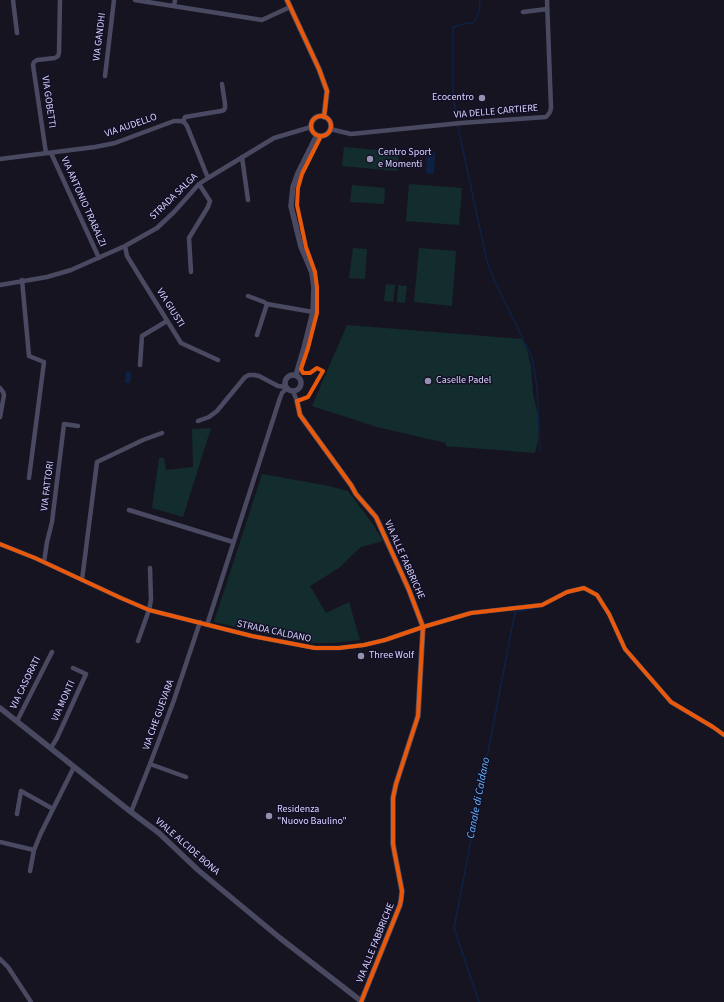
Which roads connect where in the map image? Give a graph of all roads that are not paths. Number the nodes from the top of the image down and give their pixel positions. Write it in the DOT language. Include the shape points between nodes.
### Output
graph roads {
  1 [pos="13,0"];
  2 [pos="60,0"];
  3 [pos="114,0"];
  4 [pos="135,0"];
  5 [pos="175,0"];
  6 [pos="287,0"];
  7 [pos="547,0"];
  8 [pos="174,6"];
  9 [pos="290,7"];
  10 [pos="548,9"];
  11 [pos="523,12"];
  12 [pos="17,33"];
  13 [pos="104,76"];
  14 [pos="222,84"];
  15 [pos="324,117"];
  16 [pos="183,122"];
  17 [pos="312,127"];
  18 [pos="330,129"];
  19 [pos="317,135"];
  20 [pos="51,152"];
  21 [pos="46,153"];
  22 [pos="242,157"];
  23 [pos="0,159"];
  24 [pos="208,178"];
  25 [pos="199,184"];
  26 [pos="248,200"];
  27 [pos="125,246"];
  28 [pos="99,258"];
  29 [pos="191,272"];
  30 [pos="22,280"];
  31 [pos="0,285"];
  32 [pos="248,296"];
  33 [pos="267,304"];
  34 [pos="313,312"];
  35 [pos="167,321"];
  36 [pos="257,335"];
  37 [pos="218,360"];
  38 [pos="140,365"];
  39 [pos="296,375"];
  40 [pos="0,388"];
  41 [pos="287,388"];
  42 [pos="293,391"];
  43 [pos="297,401"];
  44 [pos="0,417"];
  45 [pos="198,421"];
  46 [pos="78,426"];
  47 [pos="162,433"];
  48 [pos="30,478"];
  49 [pos="129,510"];
  50 [pos="233,542"];
  51 [pos="0,544"];
  52 [pos="44,562"];
  53 [pos="150,568"];
  54 [pos="82,580"];
  55 [pos="149,610"];
  56 [pos="200,622"];
  57 [pos="207,624"];
  58 [pos="422,627"];
  59 [pos="138,642"];
  60 [pos="52,652"];
  61 [pos="73,668"];
  62 [pos="0,708"];
  63 [pos="17,722"];
  64 [pos="724,735"];
  65 [pos="51,748"];
  66 [pos="150,764"];
  67 [pos="74,767"];
  68 [pos="186,777"];
  69 [pos="53,809"];
  70 [pos="131,812"];
  71 [pos="17,814"];
  72 [pos="0,842"];
  73 [pos="34,850"];
  74 [pos="30,871"];
  75 [pos="0,959"];
  76 [pos="31,1002"];
  77 [pos="361,1002"];
  1 -- 12 [label="street"];
  2 -- 21 [label="street, VIA GOBETTI" via="58,56 37,60 33,65"];
  3 -- 13 [label="street, VIA GANDHI"];
  4 -- 8 [label="street"];
  5 -- 8 [label="street"];
  6 -- 9 [label="street"];
  7 -- 10 [label="street, VIA DELLE CARTIERE"];
  8 -- 9 [label="street" via="262,20"];
  9 -- 15 [label="street" via="327,91"];
  10 -- 11 [label="street"];
  10 -- 18 [label="street, VIA DELLE CARTIERE" via="551,108 546,117 350,134"];
  14 -- 16 [label="street, VIA AUDELLO" via="224,110 185,117"];
  15 -- 17 [label="street" via="316,118"];
  15 -- 18 [label="street" via="329,121"];
  16 -- 20 [label="street, VIA AUDELLO" via="174,121 115,143"];
  16 -- 24 [label="street" via="187,126"];
  17 -- 19 [label="street"];
  17 -- 22 [label="street, STRADA SALGA" via="274,138"];
  18 -- 19 [label="street" via="325,135"];
  19 -- 34 [label="street" via="293,187 292,206 302,247 312,273"];
  20 -- 21 [label="street, VIA AUDELLO"];
  20 -- 28 [label="street, VIA ANTONIO TRABALZI"];
  21 -- 23 [label="street, VIA AUDELLO"];
  22 -- 24 [label="street, STRADA SALGA"];
  22 -- 26 [label="street"];
  24 -- 25 [label="street, STRADA SALGA"];
  25 -- 27 [label="street, STRADA SALGA" via="157,228"];
  25 -- 29 [label="street" via="210,201 189,238"];
  27 -- 28 [label="street, STRADA SALGA"];
  27 -- 35 [label="street, VIA GIUSTI" via="127,256"];
  28 -- 30 [label="street, STRADA SALGA" via="47,277"];
  30 -- 31 [label="street, STRADA SALGA"];
  30 -- 48 [label="street" via="29,356 44,362"];
  32 -- 33 [label="street"];
  33 -- 34 [label="street"];
  33 -- 36 [label="street"];
  34 -- 39 [label="street"];
  35 -- 37 [label="street, VIA GIUSTI" via="181,343"];
  35 -- 38 [label="street" via="142,336"];
  39 -- 41 [label="street" via="287,378"];
  39 -- 42 [label="street" via="301,384"];
  40 -- 44 [label="street" via="4,395"];
  41 -- 42 [label="street"];
  41 -- 45 [label="street" via="254,374 249,375 217,411 210,417"];
  41 -- 50 [label="street" via="280,398"];
  42 -- 43 [label="street"];
  43 -- 58 [label="street, VIA ALLE FABBRICHE" via="300,415 356,494 376,517 409,590"];
  46 -- 52 [label="street, VIA FATTORI" via="64,424 52,522"];
  47 -- 54 [label="street" via="97,462"];
  49 -- 50 [label="street"];
  50 -- 57 [label="street"];
  51 -- 52 [label="street, STRADA CALDANO"];
  52 -- 54 [label="street, STRADA CALDANO"];
  53 -- 55 [label="street"];
  54 -- 55 [label="street, STRADA CALDANO"];
  55 -- 56 [label="street, STRADA CALDANO"];
  55 -- 59 [label="street"];
  56 -- 57 [label="street, STRADA CALDANO"];
  56 -- 66 [label="street, VIA CHE GUEVARA"];
  57 -- 58 [label="street, STRADA CALDANO" via="315,648 364,645"];
  58 -- 64 [label="street, STRADA CALDANO" via="471,613 542,605 567,592 584,588 597,595 625,649 671,702"];
  58 -- 77 [label="street, VIA ALLE FABBRICHE" via="418,716 393,798 393,844 402,891 401,900"];
  60 -- 63 [label="street, VIA CASORATI"];
  61 -- 65 [label="street, VIA MONTI" via="86,674 58,738"];
  62 -- 63 [label="street, VIALE ALCIDE BONA"];
  63 -- 65 [label="street, VIALE ALCIDE BONA"];
  65 -- 67 [label="street, VIALE ALCIDE BONA"];
  66 -- 68 [label="street"];
  66 -- 70 [label="street, VIA CHE GUEVARA"];
  67 -- 69 [label="street"];
  67 -- 70 [label="street, VIALE ALCIDE BONA"];
  69 -- 71 [label="street" via="21,791"];
  69 -- 73 [label="street"];
  70 -- 77 [label="street, VIALE ALCIDE BONA" via="159,833 198,870 280,938"];
  72 -- 73 [label="street"];
  73 -- 74 [label="street"];
  75 -- 76 [label="street"];
}
